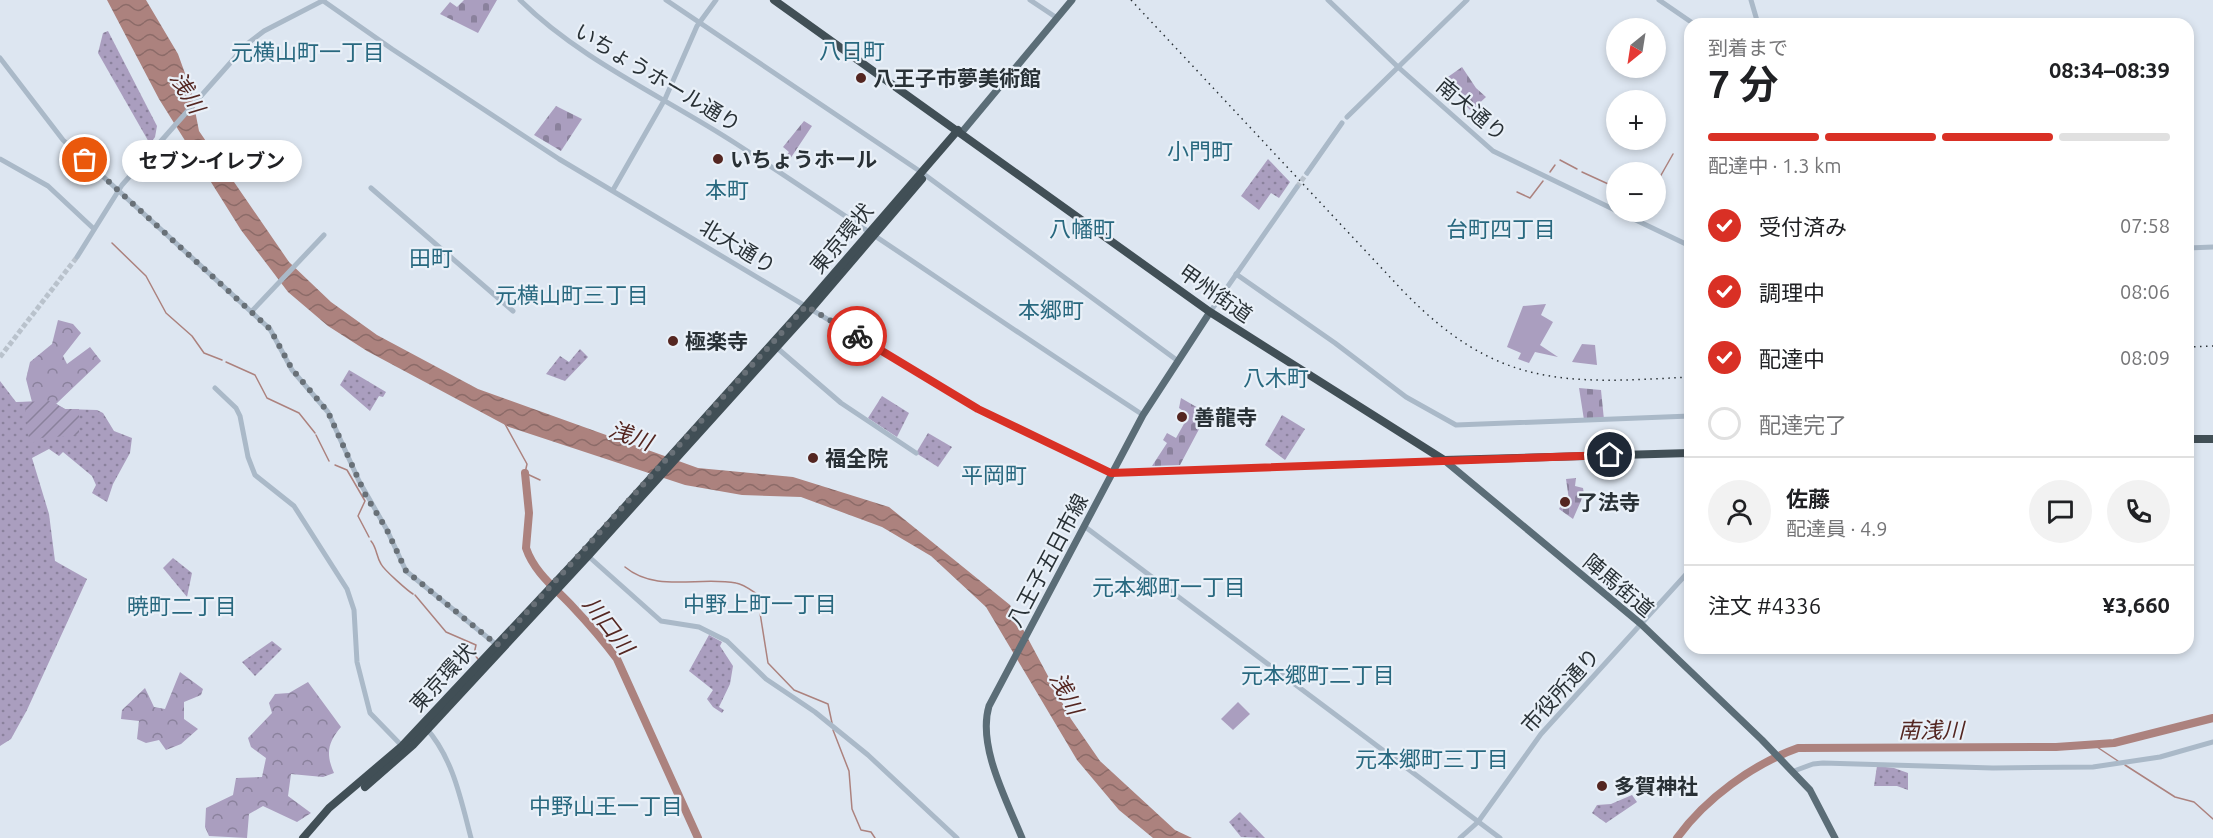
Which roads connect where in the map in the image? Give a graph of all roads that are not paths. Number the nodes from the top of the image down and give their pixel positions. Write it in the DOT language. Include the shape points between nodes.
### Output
graph roads {
  1 [pos="323,0"];
  2 [pos="520,0"];
  3 [pos="666,0"];
  4 [pos="716,0"];
  5 [pos="774,0"];
  6 [pos="1030,0"];
  7 [pos="1067,0"];
  8 [pos="1072,0"];
  9 [pos="1328,0"];
  10 [pos="1467,0"];
  11 [pos="1659,0"];
  12 [pos="1751,0"];
  13 [pos="1055,17"];
  14 [pos="1685,18"];
  15 [pos="1756,18"];
  16 [pos="699,23"];
  17 [pos="0,58"];
  18 [pos="1398,67"];
  19 [pos="665,99"];
  20 [pos="1347,117"];
  21 [pos="1342,123"];
  22 [pos="960,131"];
  23 [pos="0,159"];
  24 [pos="1307,173"];
  25 [pos="923,174"];
  26 [pos="1297,187"];
  27 [pos="371,188"];
  28 [pos="118,190"];
  29 [pos="613,190"];
  30 [pos="1606,205"];
  31 [pos="1641,222"];
  32 [pos="94,230"];
  33 [pos="872,233"];
  34 [pos="323,237"];
  35 [pos="1684,243"];
  36 [pos="2213,247"];
  37 [pos="2194,248"];
  38 [pos="77,257"];
  39 [pos="1236,274"];
  40 [pos="809,308"];
  41 [pos="252,311"];
  42 [pos="513,311"];
  43 [pos="1210,312"];
  44 [pos="774,346"];
  45 [pos="1178,361"];
  46 [pos="215,388"];
  47 [pos="1143,415"];
  48 [pos="1684,416"];
  49 [pos="2194,439"];
  50 [pos="2213,439"];
  51 [pos="916,453"];
  52 [pos="1684,453"];
  53 [pos="1444,460"];
  54 [pos="1111,473"];
  55 [pos="1084,526"];
  56 [pos="587,554"];
  57 [pos="1684,577"];
  58 [pos="1641,624"];
  59 [pos="499,647"];
  60 [pos="425,727"];
  61 [pos="2213,742"];
  62 [pos="404,749"];
  63 [pos="1792,769"];
  64 [pos="1478,822"];
  65 [pos="305,837"];
  66 [pos="471,838"];
  67 [pos="957,838"];
  68 [pos="1022,838"];
  69 [pos="1460,838"];
  70 [pos="1500,838"];
  71 [pos="1835,838"];
  1 -- 28 [label="street" via="258,35"];
  1 -- 29 [label="street, 北大通り" via="450,88"];
  2 -- 19 [label="street, いちょうホール通り" via="564,39"];
  3 -- 16 [label="street"];
  4 -- 16 [label="street"];
  5 -- 22 [label="highway, 甲州街道"];
  6 -- 13 [label="street"];
  7 -- 13 [label="main road"];
  8 -- 13 [label="main road"];
  9 -- 18 [label="street, 南大通り"];
  10 -- 18 [label="street"];
  11 -- 14 [label="street"];
  12 -- 15 [label="street"];
  13 -- 22 [label="main road"];
  16 -- 19 [label="street"];
  16 -- 25 [label="street"];
  17 -- 28 [label="street" via="57,134"];
  18 -- 20 [label="street"];
  18 -- 30 [label="street, 南大通り" via="1493,151"];
  19 -- 29 [label="street"];
  19 -- 33 [label="street, いちょうホール通り"];
  21 -- 24 [label="street"];
  22 -- 25 [label="highway, 東京環状"];
  22 -- 43 [label="highway, 甲州街道"];
  23 -- 32 [label="street" via="48,186"];
  25 -- 33 [label="highway, 東京環状"];
  25 -- 45 [label="street"];
  26 -- 39 [label="street"];
  27 -- 42 [label="street"];
  28 -- 32 [label="street"];
  28 -- 41 [label="street"];
  29 -- 40 [label="street, 北大通り"];
  31 -- 35 [label="street, 南大通り"];
  32 -- 38 [label="street"];
  33 -- 40 [label="highway, 東京環状"];
  33 -- 47 [label="street, いちょうホール通り"];
  34 -- 41 [label="street"];
  36 -- 37 [label="street"];
  39 -- 43 [label="street"];
  39 -- 48 [label="street" via="1406,397 1454,424"];
  40 -- 44 [label="highway, 東京環状"];
  40 -- 54 [label="street, 北大通り" via="978,409"];
  41 -- 59 [label="street" via="270,329 292,369 328,412 406,571"];
  43 -- 45 [label="main road, 八王子五日市線"];
  43 -- 53 [label="highway, 甲州街道"];
  44 -- 51 [label="street" via="842,403"];
  44 -- 56 [label="highway, 東京環状"];
  45 -- 47 [label="main road, 八王子五日市線"];
  46 -- 62 [label="street" via="240,416 255,475 294,506 347,589 354,610 357,662 370,713"];
  47 -- 54 [label="main road, 八王子五日市線"];
  49 -- 50 [label="highway"];
  52 -- 53 [label="highway"];
  53 -- 54 [label="street, 北大通り"];
  53 -- 58 [label="main road, 陣馬街道"];
  54 -- 55 [label="main road, 八王子五日市線"];
  55 -- 64 [label="street"];
  55 -- 68 [label="main road, 八王子五日市線" via="988,711 986,735 990,753"];
  56 -- 59 [label="highway, 東京環状"];
  56 -- 67 [label="street" via="658,619 699,627 722,637 771,684 830,724 904,787"];
  57 -- 58 [label="street, 市役所通り"];
  58 -- 63 [label="main road, 陣馬街道"];
  58 -- 64 [label="street, 市役所通り" via="1541,734"];
  59 -- 60 [label="highway, 東京環状"];
  60 -- 62 [label="highway, 東京環状"];
  60 -- 66 [label="street" via="459,789"];
  61 -- 63 [label="street" via="2119,765 1993,768 1823,764"];
  62 -- 65 [label="highway, 東京環状" via="329,808"];
  63 -- 71 [label="main road" via="1814,798"];
  64 -- 69 [label="street, 市役所通り"];
  64 -- 70 [label="street"];
}
